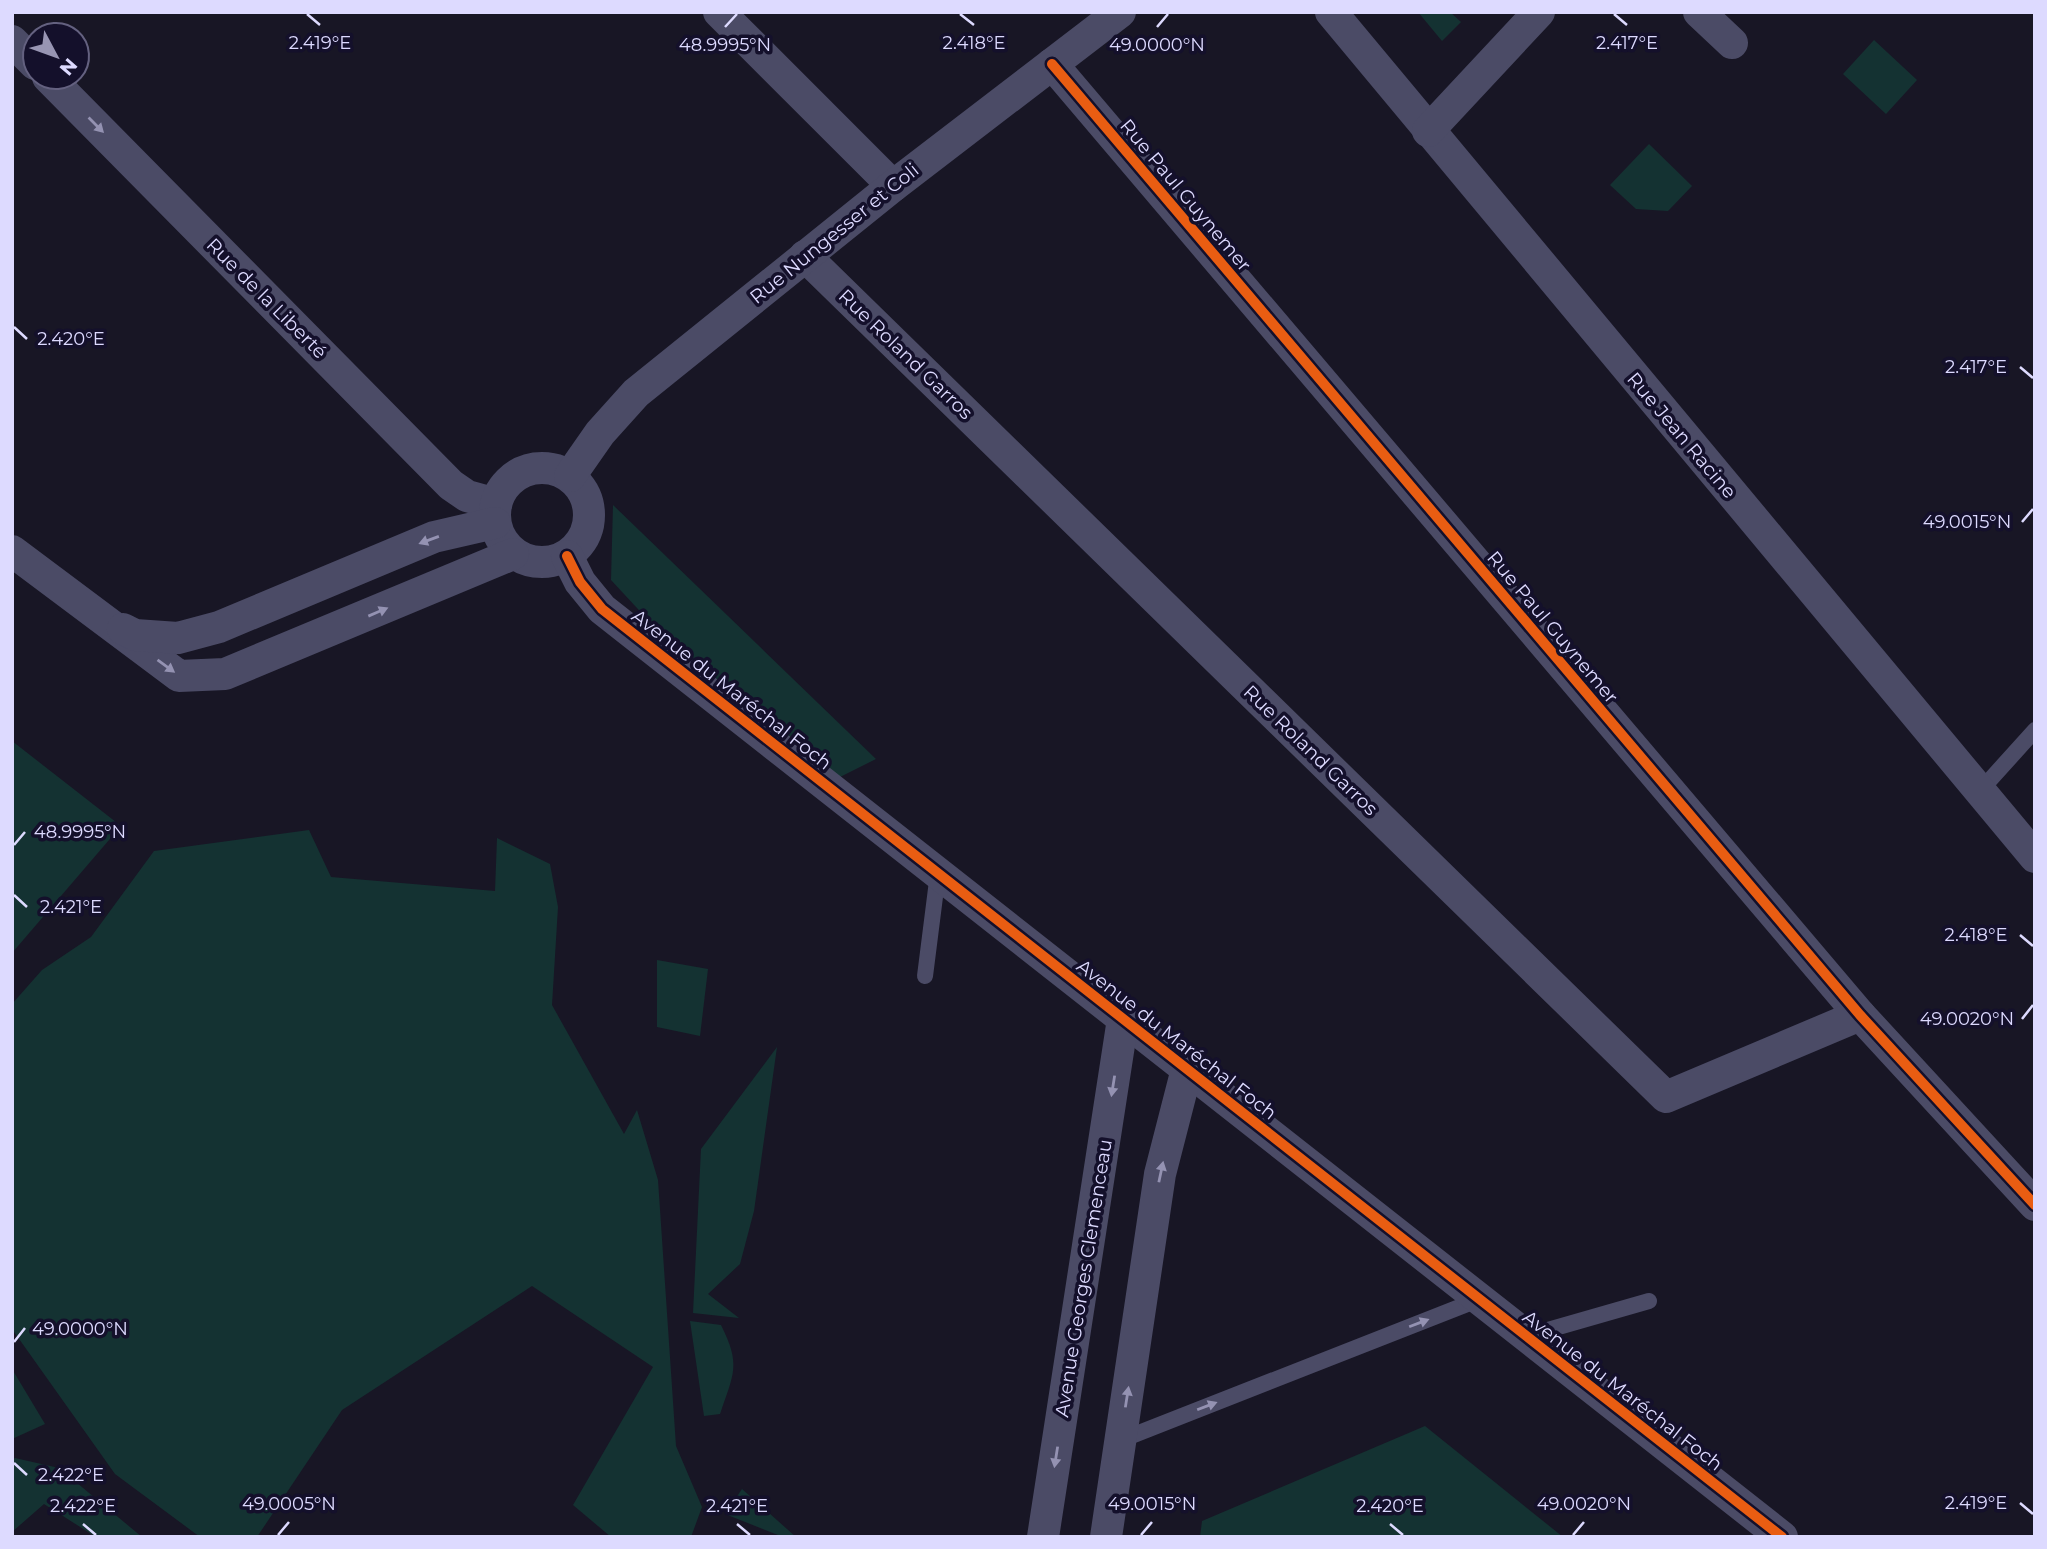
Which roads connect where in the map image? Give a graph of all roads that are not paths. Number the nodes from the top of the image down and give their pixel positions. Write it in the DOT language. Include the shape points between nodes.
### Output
graph roads {
  1 [pos="719,12"];
  2 [pos="1120,12"];
  3 [pos="1331,12"];
  4 [pos="1539,12"];
  5 [pos="1699,12"];
  6 [pos="1732,43"];
  7 [pos="1052,64"];
  8 [pos="62,91"];
  9 [pos="1429,131"];
  10 [pos="893,186"];
  11 [pos="805,256"];
  12 [pos="570,476"];
  13 [pos="495,513"];
  14 [pos="12,551"];
  15 [pos="513,554"];
  16 [pos="567,556"];
  17 [pos="91,612"];
  18 [pos="2035,730"];
  19 [pos="1980,791"];
  20 [pos="2035,857"];
  21 [pos="938,873"];
  22 [pos="925,976"];
  23 [pos="1860,1016"];
  24 [pos="1123,1019"];
  25 [pos="1187,1069"];
  26 [pos="2035,1205"];
  27 [pos="1480,1299"];
  28 [pos="1649,1301"];
  29 [pos="1527,1336"];
  30 [pos="1121,1440"];
  31 [pos="1043,1537"];
  32 [pos="1106,1537"];
  33 [pos="1782,1537"];
  1 -- 10 [label="street"];
  2 -- 7 [label="street, Rue Nungesser et Coli"];
  3 -- 9 [label="street, Rue Jean Racine"];
  4 -- 9 [label="street"];
  5 -- 6 [label="street"];
  7 -- 10 [label="street, Rue Nungesser et Coli"];
  7 -- 23 [label="street, Rue Paul Guynemer"];
  8 -- 13 [label="street, Rue de la Liberté, one-way" via="451,485"];
  9 -- 19 [label="street, Rue Jean Racine"];
  10 -- 11 [label="street, Rue Nungesser et Coli"];
  11 -- 12 [label="street, Rue Nungesser et Coli" via="636,393"];
  11 -- 23 [label="street, Rue Roland Garros" via="1666,1097"];
  12 -- 13 [label="street" via="535,468 517,474 504,486"];
  12 -- 16 [label="street" via="583,490 590,508 589,527 581,544"];
  13 -- 15 [label="street" via="501,540"];
  13 -- 17 [label="street, one-way" via="219,627 178,638 135,635"];
  14 -- 17 [label="street"];
  15 -- 16 [label="street" via="531,562"];
  17 -- 15 [label="street, one-way" via="179,676 225,674"];
  16 -- 21 [label="street, Avenue du Maréchal Foch" via="602,609"];
  18 -- 19 [label="lane"];
  19 -- 20 [label="street, Rue Jean Racine"];
  21 -- 22 [label="lane"];
  21 -- 24 [label="street, Avenue du Maréchal Foch"];
  23 -- 26 [label="street, Rue Paul Guynemer"];
  24 -- 25 [label="street, Avenue du Maréchal Foch"];
  24 -- 31 [label="street, Avenue Georges Clemenceau, one-way"];
  25 -- 27 [label="street, Avenue du Maréchal Foch"];
  30 -- 25 [label="street, one-way" via="1160,1174"];
  27 -- 29 [label="street, Avenue du Maréchal Foch"];
  30 -- 27 [label="lane, one-way"];
  28 -- 29 [label="lane"];
  29 -- 33 [label="street, Avenue du Maréchal Foch"];
  30 -- 32 [label="street"];
}
